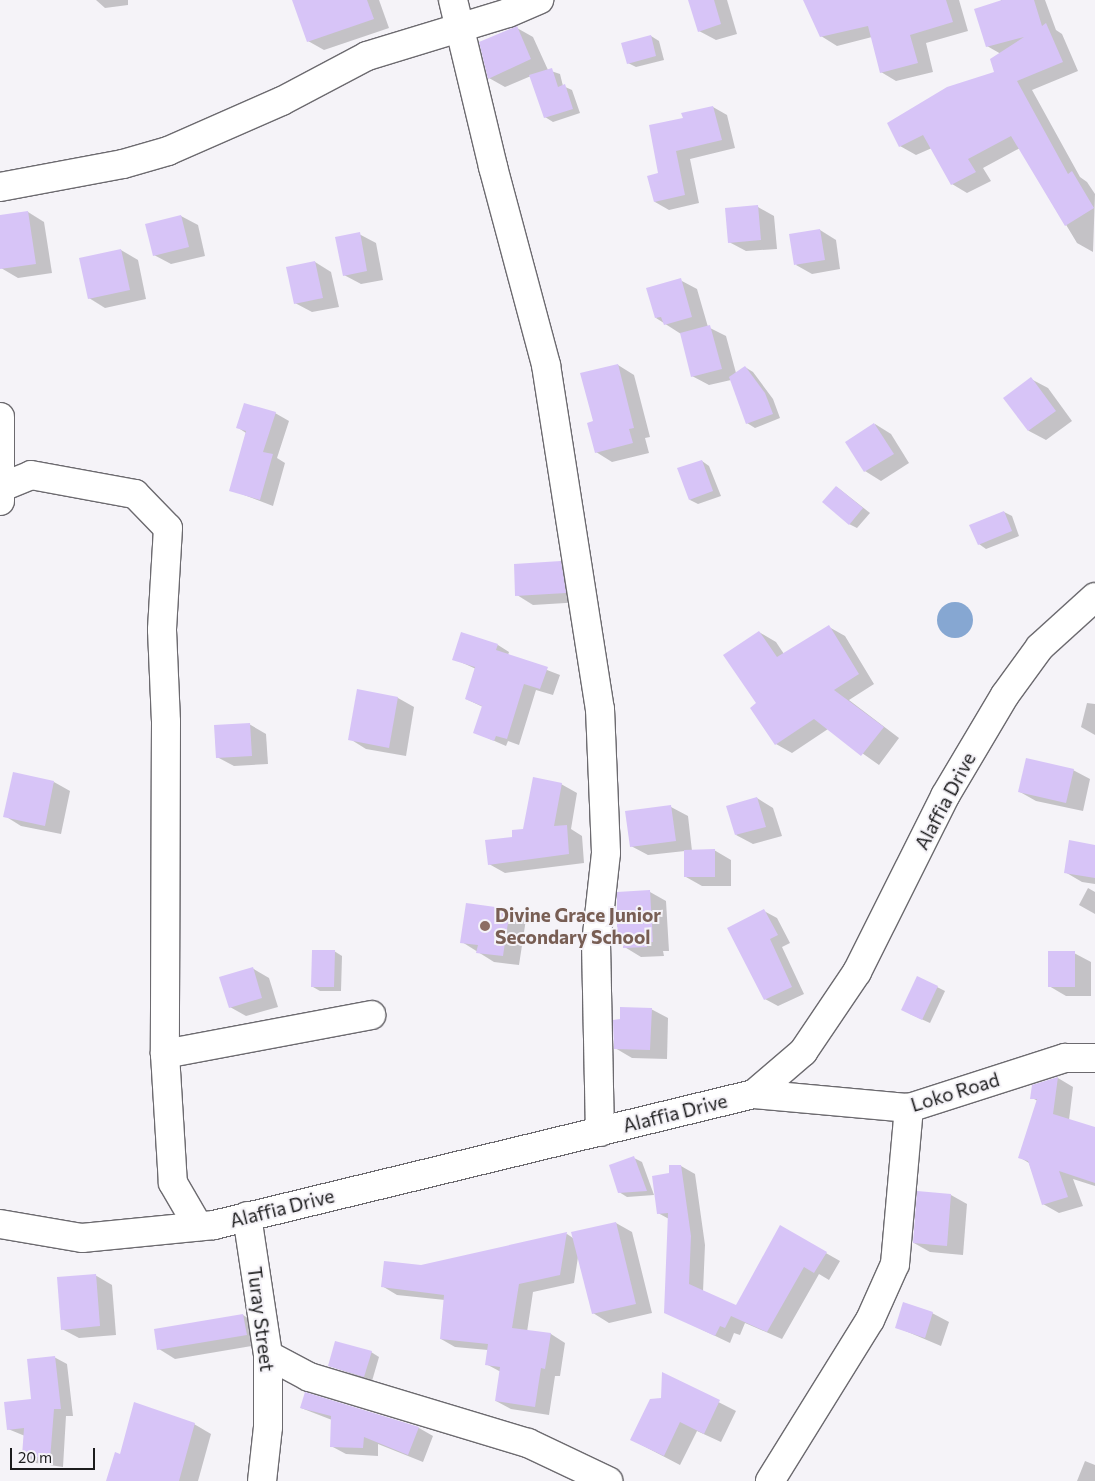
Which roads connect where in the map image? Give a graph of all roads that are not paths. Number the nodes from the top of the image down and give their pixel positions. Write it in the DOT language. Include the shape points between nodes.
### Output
graph roads {
  1 [pos="539,0"];
  2 [pos="456,13"];
  3 [pos="0,187"];
  4 [pos="0,417"];
  5 [pos="1,494"];
  6 [pos="1095,597"];
  7 [pos="371,1015"];
  8 [pos="165,1054"];
  9 [pos="1095,1058"];
  10 [pos="754,1094"];
  11 [pos="908,1108"];
  12 [pos="600,1132"];
  13 [pos="247,1216"];
  14 [pos="0,1224"];
  15 [pos="198,1226"];
  16 [pos="268,1355"];
  17 [pos="262,1481"];
  18 [pos="608,1481"];
  19 [pos="770,1481"];
  1 -- 2 [label="street" via="508,13"];
  2 -- 3 [label="street" via="282,101 168,151 123,164"];
  2 -- 12 [label="street" via="546,365 600,709 606,853 596,943"];
  4 -- 5 [label="street"];
  5 -- 8 [label="street" via="31,475 135,494 168,528 162,630 166,722"];
  6 -- 10 [label="street, Alaffia Drive" via="1040,647 1005,695 945,796 857,972 803,1052"];
  7 -- 8 [label="street"];
  8 -- 15 [label="street" via="173,1183"];
  9 -- 11 [label="street, Loko Road" via="1065,1058"];
  10 -- 11 [label="street, Loko Road"];
  10 -- 12 [label="street, Alaffia Drive"];
  11 -- 19 [label="street" via="895,1264 870,1320"];
  12 -- 13 [label="street, Alaffia Drive"];
  13 -- 15 [label="street, Alaffia Drive"];
  13 -- 16 [label="street, Turay Street"];
  14 -- 15 [label="street, Alaffia Drive" via="82,1238"];
  16 -- 17 [label="street, Turay Street" via="268,1428"];
  16 -- 18 [label="street" via="309,1377 528,1443"];
}
